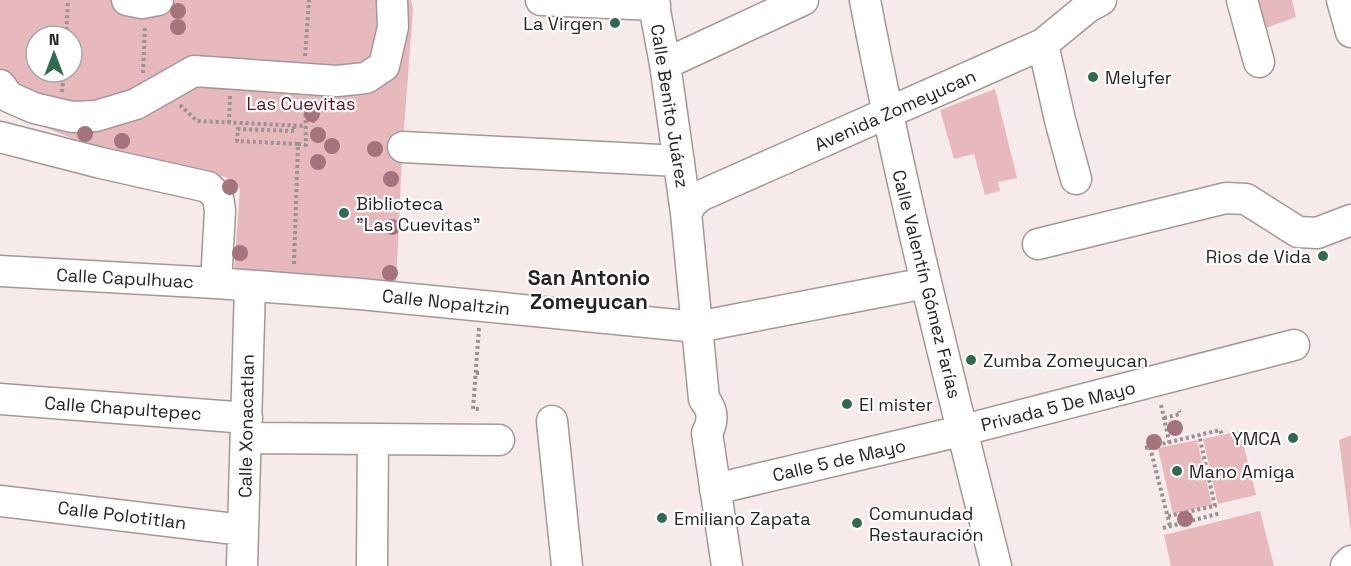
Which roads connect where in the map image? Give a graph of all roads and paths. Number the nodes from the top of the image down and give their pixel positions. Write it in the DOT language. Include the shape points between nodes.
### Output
graph roads {
  1 [pos="68,0"];
  2 [pos="144,0"];
  3 [pos="309,0"];
  4 [pos="392,0"];
  5 [pos="541,0"];
  6 [pos="803,0"];
  7 [pos="865,0"];
  8 [pos="1242,0"];
  9 [pos="1342,0"];
  10 [pos="1091,2"];
  11 [pos="654,3"];
  12 [pos="67,24"];
  13 [pos="1351,32"];
  14 [pos="1044,44"];
  15 [pos="1259,62"];
  16 [pos="665,64"];
  17 [pos="0,85"];
  18 [pos="305,92"];
  19 [pos="153,93"];
  20 [pos="330,108"];
  21 [pos="886,115"];
  22 [pos="306,120"];
  23 [pos="315,121"];
  24 [pos="294,126"];
  25 [pos="0,137"];
  26 [pos="298,144"];
  27 [pos="403,147"];
  28 [pos="679,161"];
  29 [pos="1076,179"];
  30 [pos="686,213"];
  31 [pos="1351,220"];
  32 [pos="1038,244"];
  33 [pos="294,269"];
  34 [pos="0,271"];
  35 [pos="258,278"];
  36 [pos="926,282"];
  37 [pos="216,283"];
  38 [pos="480,324"];
  39 [pos="697,327"];
  40 [pos="1294,345"];
  41 [pos="476,373"];
  42 [pos="482,373"];
  43 [pos="1159,397"];
  44 [pos="0,399"];
  45 [pos="481,409"];
  46 [pos="1179,411"];
  47 [pos="1164,418"];
  48 [pos="552,421"];
  49 [pos="247,428"];
  50 [pos="962,430"];
  51 [pos="1199,435"];
  52 [pos="1222,435"];
  53 [pos="373,440"];
  54 [pos="499,440"];
  55 [pos="1170,444"];
  56 [pos="715,489"];
  57 [pos="0,501"];
  58 [pos="1221,513"];
  59 [pos="1168,516"];
  60 [pos="1206,517"];
  61 [pos="1208,524"];
  62 [pos="1170,526"];
  63 [pos="1163,528"];
  64 [pos="243,530"];
  65 [pos="1351,561"];
  66 [pos="242,566"];
  67 [pos="372,566"];
  68 [pos="567,566"];
  69 [pos="727,566"];
  70 [pos="996,566"];
  71 [pos="1346,566"];
  1 -- 12 [label="path"];
  2 -- 19 [label="path" via="142,88"];
  3 -- 18 [label="path"];
  4 -- 18 [label="street" via="393,27 384,66 366,78 337,81"];
  5 -- 11 [label="street"];
  6 -- 16 [label="street"];
  7 -- 21 [label="street, Calle Valentín Gómez Farías"];
  8 -- 15 [label="street"];
  9 -- 13 [label="street"];
  10 -- 14 [label="street, Avenida Zomeyucan"];
  11 -- 16 [label="street, Calle Benito Juárez"];
  14 -- 21 [label="street, Avenida Zomeyucan"];
  14 -- 29 [label="street"];
  16 -- 28 [label="street, Calle Benito Juárez"];
  17 -- 19 [label="street" via="9,98 72,117 106,114 136,104"];
  18 -- 19 [label="street" via="194,71"];
  18 -- 20 [label="path"];
  19 -- 24 [label="path" via="197,121"];
  21 -- 30 [label="street, Avenida Zomeyucan" via="700,196"];
  21 -- 36 [label="street, Calle Valentín Gómez Farías"];
  22 -- 23 [label="path"];
  24 -- 26 [label="path" via="306,126 306,145"];
  24 -- 26 [label="path" via="295,131 238,129 237,141"];
  25 -- 37 [label="street" via="208,187 218,197 220,211"];
  26 -- 33 [label="path"];
  27 -- 28 [label="street"];
  28 -- 30 [label="street, Calle Benito Juárez"];
  30 -- 39 [label="street, Calle Benito Juárez"];
  31 -- 32 [label="street" via="1317,233 1298,232 1246,199 1226,198"];
  34 -- 37 [label="street, Calle Capulhuac"];
  35 -- 37 [label="street, Calle Capulhuac"];
  35 -- 39 [label="street, Calle Nopaltzin" via="360,294"];
  35 -- 49 [label="street, Calle Xonacatlan"];
  36 -- 39 [label="street, Calle Nopaltzin"];
  36 -- 50 [label="street, Calle Valentín Gómez Farías"];
  38 -- 41 [label="path"];
  39 -- 56 [label="street, Calle Benito Juárez" via="704,399 712,414 707,433"];
  40 -- 50 [label="street, Privada 5 De Mayo" via="1121,398"];
  41 -- 42 [label="path"];
  41 -- 45 [label="path" via="473,409"];
  43 -- 47 [label="path"];
  44 -- 49 [label="street, Calle Chapultepec"];
  46 -- 47 [label="path" via="1180,414"];
  47 -- 55 [label="path"];
  48 -- 68 [label="street"];
  49 -- 53 [label="street, Calle Chapultepec"];
  49 -- 64 [label="street, Calle Xonacatlan"];
  50 -- 56 [label="street, Calle 5 de Mayo"];
  50 -- 70 [label="street, Calle Valentín Gómez Farías"];
  51 -- 52 [label="path" via="1220,430"];
  51 -- 55 [label="path"];
  51 -- 59 [label="path" via="1215,506"];
  53 -- 54 [label="street, Calle Chapultepec"];
  53 -- 67 [label="street"];
  55 -- 59 [label="path" via="1148,448"];
  56 -- 69 [label="street, Calle Benito Juárez"];
  57 -- 64 [label="street, Calle Polotitlan"];
  58 -- 60 [label="path"];
  59 -- 62 [label="path"];
  60 -- 61 [label="path"];
  60 -- 62 [label="path"];
  62 -- 63 [label="path"];
  64 -- 66 [label="street, Calle Xonacatlan"];
  65 -- 71 [label="street"];
}
